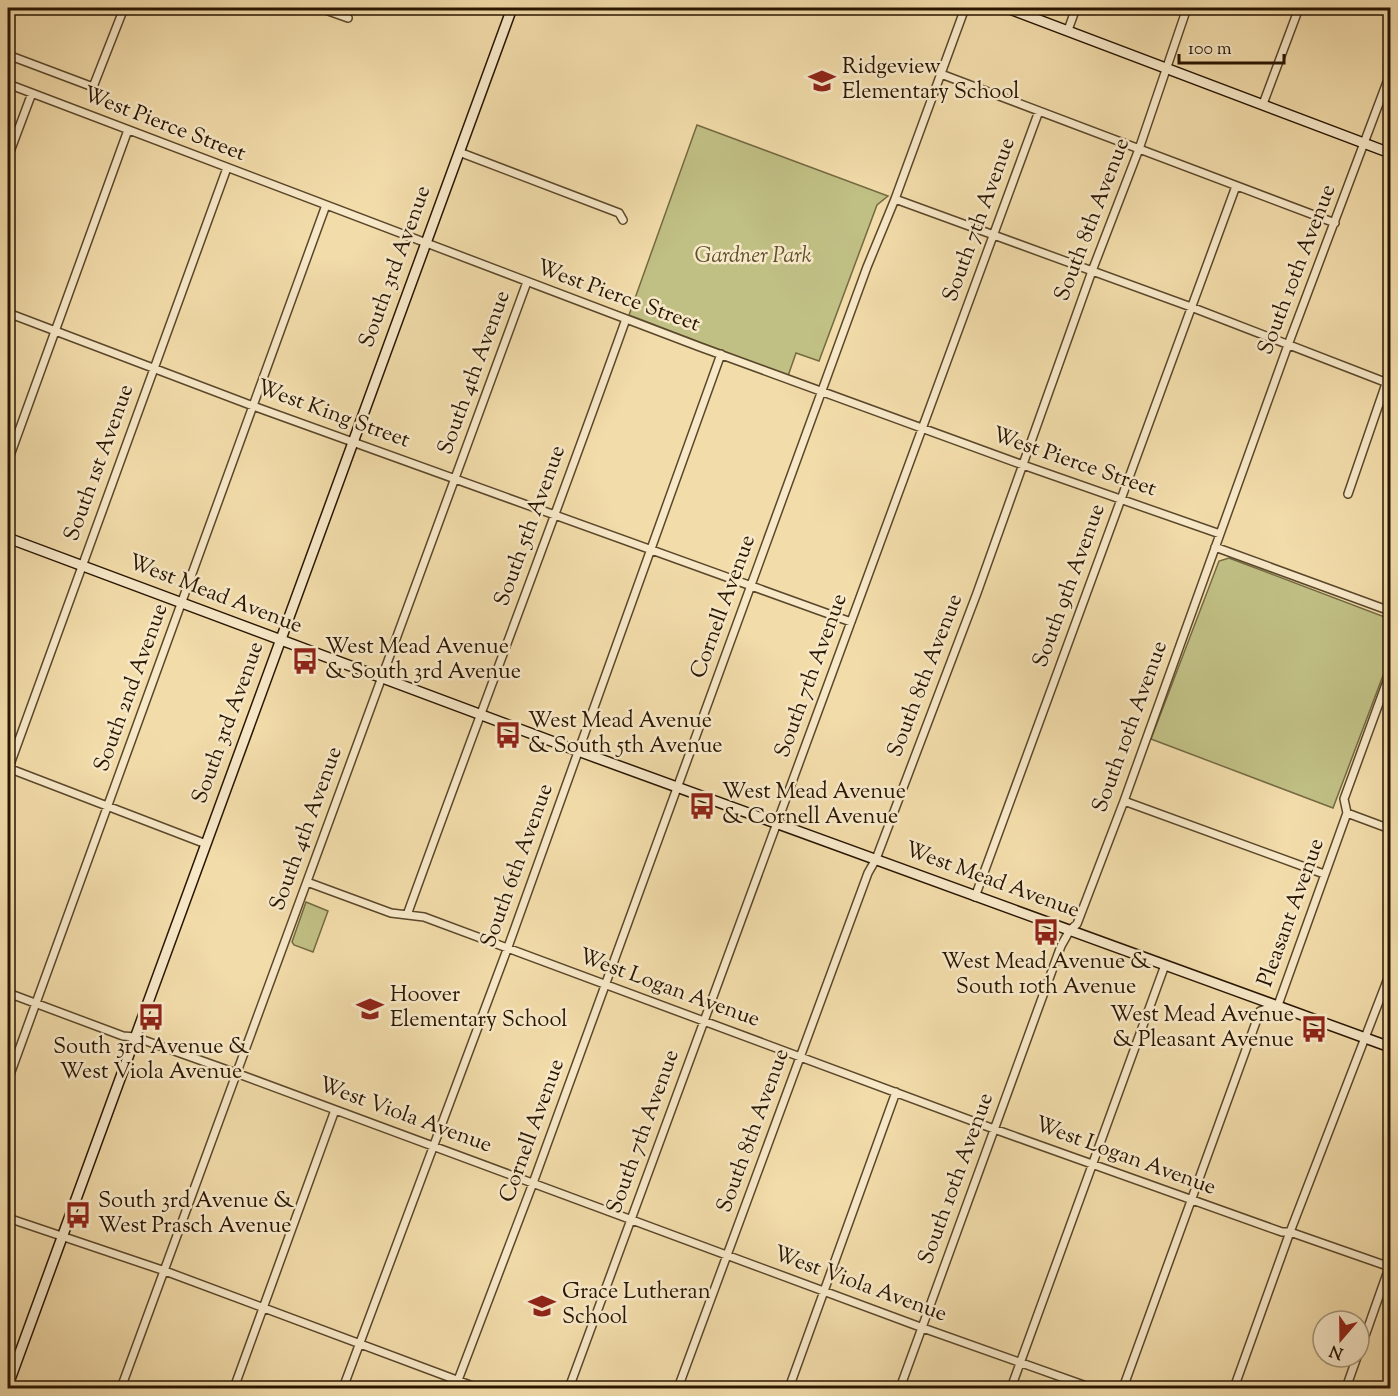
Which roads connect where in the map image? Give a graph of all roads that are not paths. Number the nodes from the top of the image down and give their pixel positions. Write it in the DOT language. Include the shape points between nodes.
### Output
graph roads {
  1 [pos="9,8"];
  2 [pos="124,8"];
  3 [pos="320,8"];
  4 [pos="512,8"];
  5 [pos="965,8"];
  6 [pos="1007,8"];
  7 [pos="1076,8"];
  8 [pos="1187,8"];
  9 [pos="1299,8"];
  10 [pos="8,13"];
  11 [pos="348,18"];
  12 [pos="1068,30"];
  13 [pos="8,55"];
  14 [pos="1166,68"];
  15 [pos="941,74"];
  16 [pos="1390,74"];
  17 [pos="8,84"];
  18 [pos="32,93"];
  19 [pos="1263,104"];
  20 [pos="1039,111"];
  21 [pos="128,130"];
  22 [pos="1364,143"];
  23 [pos="1139,149"];
  24 [pos="459,152"];
  25 [pos="1390,153"];
  26 [pos="8,157"];
  27 [pos="227,168"];
  28 [pos="1236,186"];
  29 [pos="895,199"];
  30 [pos="326,206"];
  31 [pos="623,220"];
  32 [pos="1335,223"];
  33 [pos="994,234"];
  34 [pos="425,244"];
  35 [pos="1092,271"];
  36 [pos="527,282"];
  37 [pos="1191,307"];
  38 [pos="8,313"];
  39 [pos="626,319"];
  40 [pos="55,331"];
  41 [pos="1288,345"];
  42 [pos="721,354"];
  43 [pos="153,368"];
  44 [pos="1390,372"];
  45 [pos="1389,383"];
  46 [pos="823,392"];
  47 [pos="253,406"];
  48 [pos="922,428"];
  49 [pos="353,442"];
  50 [pos="8,460"];
  51 [pos="1023,465"];
  52 [pos="457,478"];
  53 [pos="1348,494"];
  54 [pos="1121,499"];
  55 [pos="556,514"];
  56 [pos="1220,534"];
  57 [pos="8,538"];
  58 [pos="1215,547"];
  59 [pos="650,549"];
  60 [pos="82,565"];
  61 [pos="752,585"];
  62 [pos="181,604"];
  63 [pos="1390,611"];
  64 [pos="851,622"];
  65 [pos="280,641"];
  66 [pos="1390,674"];
  67 [pos="380,678"];
  68 [pos="479,715"];
  69 [pos="578,752"];
  70 [pos="8,769"];
  71 [pos="678,787"];
  72 [pos="1125,801"];
  73 [pos="108,807"];
  74 [pos="1347,813"];
  75 [pos="777,824"];
  76 [pos="1390,829"];
  77 [pos="206,844"];
  78 [pos="876,860"];
  79 [pos="1324,874"];
  80 [pos="308,882"];
  81 [pos="975,897"];
  82 [pos="407,915"];
  83 [pos="1070,930"];
  84 [pos="508,947"];
  85 [pos="1165,965"];
  86 [pos="1390,973"];
  87 [pos="606,984"];
  88 [pos="8,993"];
  89 [pos="36,1003"];
  90 [pos="1278,1005"];
  91 [pos="705,1020"];
  92 [pos="135,1037"];
  93 [pos="1366,1038"];
  94 [pos="1390,1047"];
  95 [pos="800,1058"];
  96 [pos="236,1073"];
  97 [pos="8,1080"];
  98 [pos="896,1092"];
  99 [pos="334,1110"];
  100 [pos="994,1129"];
  101 [pos="434,1146"];
  102 [pos="1092,1164"];
  103 [pos="533,1183"];
  104 [pos="1191,1200"];
  105 [pos="8,1218"];
  106 [pos="632,1219"];
  107 [pos="1290,1232"];
  108 [pos="61,1237"];
  109 [pos="728,1255"];
  110 [pos="1390,1266"];
  111 [pos="165,1271"];
  112 [pos="825,1290"];
  113 [pos="262,1308"];
  114 [pos="1371,1319"];
  115 [pos="922,1328"];
  116 [pos="359,1344"];
  117 [pos="1021,1362"];
  118 [pos="1353,1369"];
  119 [pos="8,1385"];
  120 [pos="457,1385"];
  121 [pos="121,1389"];
  122 [pos="234,1389"];
  123 [pos="343,1389"];
  124 [pos="478,1389"];
  125 [pos="569,1389"];
  126 [pos="678,1389"];
  127 [pos="789,1389"];
  128 [pos="900,1389"];
  129 [pos="1011,1389"];
  130 [pos="1092,1389"];
  131 [pos="1123,1389"];
  132 [pos="1234,1389"];
  133 [pos="1346,1389"];
  1 -- 10 [label="street"];
  2 -- 13 [label="street" via="93,87"];
  3 -- 11 [label="street"];
  4 -- 24 [label="street, South 3rd Avenue"];
  5 -- 15 [label="street, Cornell Avenue"];
  6 -- 12 [label="street"];
  7 -- 12 [label="street"];
  8 -- 14 [label="street, South 8th Avenue"];
  9 -- 19 [label="street"];
  12 -- 14 [label="street"];
  14 -- 19 [label="street"];
  14 -- 23 [label="street, South 8th Avenue"];
  15 -- 20 [label="street"];
  15 -- 29 [label="street, Cornell Avenue"];
  16 -- 22 [label="street, South 10th Avenue"];
  17 -- 18 [label="street, West Pierce Street"];
  18 -- 21 [label="street, West Pierce Street"];
  18 -- 26 [label="street"];
  19 -- 22 [label="street"];
  20 -- 23 [label="street"];
  20 -- 33 [label="street, South 7th Avenue"];
  21 -- 27 [label="street, West Pierce Street"];
  21 -- 40 [label="street"];
  22 -- 25 [label="street"];
  22 -- 32 [label="street, South 10th Avenue"];
  23 -- 28 [label="street"];
  23 -- 35 [label="street, South 8th Avenue"];
  24 -- 31 [label="street" via="619,213"];
  24 -- 34 [label="street, South 3rd Avenue"];
  27 -- 30 [label="street, West Pierce Street"];
  27 -- 43 [label="street, South 1st Avenue"];
  28 -- 32 [label="street"];
  28 -- 37 [label="street, South 9th Avenue"];
  29 -- 33 [label="street"];
  29 -- 46 [label="street, Cornell Avenue"];
  30 -- 34 [label="street, West Pierce Street"];
  30 -- 47 [label="street, South 2nd Avenue"];
  32 -- 41 [label="street, South 10th Avenue"];
  33 -- 35 [label="street"];
  33 -- 48 [label="street, South 7th Avenue"];
  34 -- 36 [label="street, West Pierce Street"];
  34 -- 49 [label="street, South 3rd Avenue"];
  35 -- 37 [label="street"];
  35 -- 51 [label="street, South 8th Avenue"];
  36 -- 39 [label="street, West Pierce Street"];
  36 -- 52 [label="street, South 4th Avenue"];
  37 -- 41 [label="street"];
  37 -- 54 [label="street, South 9th Avenue"];
  38 -- 40 [label="street, West King Street"];
  39 -- 42 [label="street, West Pierce Street"];
  39 -- 55 [label="street, South 5th Avenue"];
  40 -- 43 [label="street, West King Street"];
  40 -- 50 [label="street"];
  41 -- 45 [label="street"];
  41 -- 56 [label="street, South 10th Avenue"];
  42 -- 46 [label="street, West Pierce Street"];
  42 -- 59 [label="street, South 6th Avenue"];
  43 -- 47 [label="street, West King Street"];
  43 -- 60 [label="street, South 1st Avenue"];
  44 -- 45 [label="street"];
  45 -- 53 [label="street"];
  46 -- 48 [label="street, West Pierce Street"];
  46 -- 61 [label="street, Cornell Avenue"];
  47 -- 49 [label="street, West King Street"];
  47 -- 62 [label="street, South 2nd Avenue"];
  48 -- 51 [label="street, West Pierce Street"];
  48 -- 64 [label="street, South 7th Avenue"];
  49 -- 52 [label="street, West King Street"];
  49 -- 65 [label="street, South 3rd Avenue"];
  51 -- 54 [label="street, West Pierce Street"];
  51 -- 78 [label="street, South 8th Avenue"];
  52 -- 55 [label="street, West King Street"];
  52 -- 67 [label="street, South 4th Avenue"];
  54 -- 56 [label="street, West Pierce Street"];
  54 -- 81 [label="street, South 9th Avenue"];
  55 -- 59 [label="street, West King Street"];
  55 -- 68 [label="street, South 5th Avenue"];
  56 -- 58 [label="street, South 10th Avenue"];
  57 -- 60 [label="street, West Mead Avenue"];
  58 -- 63 [label="street"];
  58 -- 72 [label="street, South 10th Avenue"];
  59 -- 61 [label="street, West King Street"];
  59 -- 69 [label="street, South 6th Avenue"];
  60 -- 62 [label="street, West Mead Avenue"];
  60 -- 70 [label="street, South 1st Avenue"];
  61 -- 64 [label="street, West King Street"];
  61 -- 71 [label="street, Cornell Avenue"];
  62 -- 65 [label="street, West Mead Avenue"];
  62 -- 73 [label="street, South 2nd Avenue"];
  64 -- 75 [label="street, South 7th Avenue"];
  65 -- 67 [label="street, West Mead Avenue"];
  65 -- 77 [label="street, South 3rd Avenue"];
  66 -- 74 [label="street, Pleasant Avenue" via="1344,799"];
  67 -- 68 [label="street, West Mead Avenue"];
  67 -- 80 [label="street, South 4th Avenue"];
  68 -- 69 [label="street, West Mead Avenue"];
  68 -- 82 [label="street, South 5th Avenue"];
  69 -- 71 [label="street, West Mead Avenue"];
  69 -- 84 [label="street, South 6th Avenue"];
  70 -- 73 [label="street"];
  71 -- 75 [label="street, West Mead Avenue"];
  71 -- 87 [label="street, Cornell Avenue"];
  72 -- 79 [label="street"];
  72 -- 83 [label="street, South 10th Avenue" via="1077,924"];
  73 -- 77 [label="street"];
  73 -- 89 [label="street, South 2nd Avenue"];
  74 -- 76 [label="street"];
  74 -- 79 [label="street, Pleasant Avenue"];
  75 -- 78 [label="street, West Mead Avenue"];
  75 -- 91 [label="street, South 7th Avenue"];
  77 -- 92 [label="street, South 3rd Avenue"];
  78 -- 81 [label="street, West Mead Avenue"];
  78 -- 95 [label="street, South 8th Avenue"];
  79 -- 90 [label="street, Pleasant Avenue"];
  80 -- 82 [label="street, West Logan Avenue" via="391,913"];
  80 -- 96 [label="street, South 4th Avenue"];
  81 -- 83 [label="street, West Mead Avenue"];
  82 -- 84 [label="street, West Logan Avenue" via="424,917"];
  83 -- 85 [label="street, West Mead Avenue"];
  83 -- 100 [label="street, South 10th Avenue"];
  84 -- 87 [label="street, West Logan Avenue"];
  84 -- 101 [label="street, South 6th Avenue"];
  85 -- 90 [label="street, West Mead Avenue"];
  85 -- 102 [label="street"];
  86 -- 93 [label="street"];
  87 -- 91 [label="street, West Logan Avenue"];
  87 -- 103 [label="street, Cornell Avenue"];
  88 -- 89 [label="street, West Viola Avenue"];
  89 -- 92 [label="street, West Viola Avenue"];
  89 -- 97 [label="street, South 2nd Avenue"];
  90 -- 93 [label="street, West Mead Avenue"];
  90 -- 104 [label="street, Pleasant Avenue" via="1260,1011"];
  91 -- 95 [label="street, West Logan Avenue"];
  91 -- 106 [label="street, South 7th Avenue"];
  92 -- 96 [label="street, West Viola Avenue"];
  92 -- 108 [label="street, South 3rd Avenue"];
  93 -- 94 [label="street, West Mead Avenue"];
  93 -- 107 [label="street"];
  95 -- 98 [label="street, West Logan Avenue"];
  95 -- 109 [label="street, South 8th Avenue"];
  96 -- 99 [label="street, West Viola Avenue"];
  96 -- 111 [label="street, South 4th Avenue"];
  98 -- 100 [label="street, West Logan Avenue"];
  98 -- 112 [label="street"];
  99 -- 101 [label="street, West Viola Avenue"];
  99 -- 113 [label="street"];
  100 -- 102 [label="street, West Logan Avenue"];
  100 -- 115 [label="street, South 10th Avenue"];
  101 -- 103 [label="street, West Viola Avenue"];
  101 -- 116 [label="street, South 6th Avenue"];
  102 -- 104 [label="street, West Logan Avenue"];
  102 -- 117 [label="street"];
  103 -- 106 [label="street, West Viola Avenue"];
  103 -- 120 [label="street, Cornell Avenue"];
  104 -- 107 [label="street, West Logan Avenue"];
  104 -- 131 [label="street, Pleasant Avenue"];
  105 -- 108 [label="street"];
  106 -- 109 [label="street, West Viola Avenue"];
  106 -- 125 [label="street, South 7th Avenue"];
  107 -- 110 [label="street, West Logan Avenue"];
  107 -- 132 [label="street"];
  108 -- 111 [label="street"];
  108 -- 119 [label="street, South 3rd Avenue"];
  109 -- 112 [label="street, West Viola Avenue"];
  109 -- 126 [label="street, South 8th Avenue"];
  110 -- 114 [label="street"];
  111 -- 113 [label="street"];
  111 -- 121 [label="street, South 4th Avenue"];
  112 -- 115 [label="street, West Viola Avenue"];
  112 -- 127 [label="street"];
  113 -- 116 [label="street"];
  113 -- 122 [label="street"];
  115 -- 117 [label="street, West Viola Avenue"];
  115 -- 128 [label="street, South 10th Avenue"];
  116 -- 120 [label="street"];
  116 -- 123 [label="street, South 6th Avenue"];
  117 -- 129 [label="street"];
  117 -- 130 [label="street, West Viola Avenue"];
  118 -- 133 [label="street"];
  120 -- 124 [label="street"];
}
